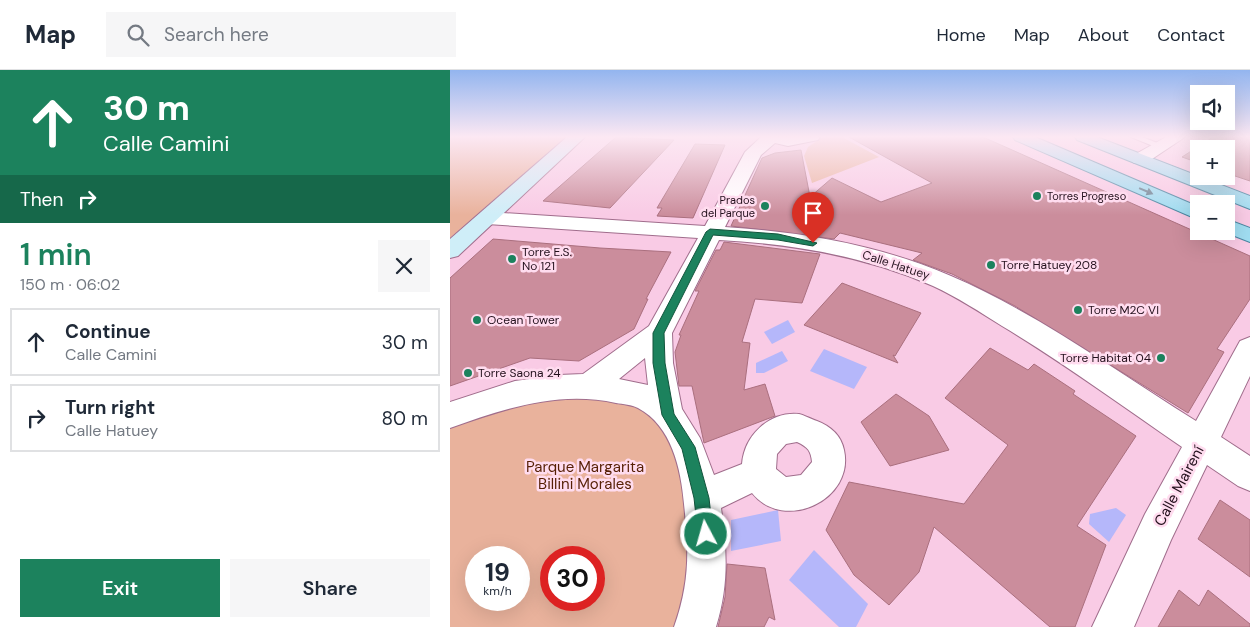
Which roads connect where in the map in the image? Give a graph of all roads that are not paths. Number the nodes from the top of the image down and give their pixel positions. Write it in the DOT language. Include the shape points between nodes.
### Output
graph roads {
  1 [pos="548,163"];
  2 [pos="748,163"];
  3 [pos="1080,163"];
  4 [pos="1148,163"];
  5 [pos="1250,202"];
  6 [pos="1190,210"];
  7 [pos="487,218"];
  8 [pos="1235,230"];
  9 [pos="710,232"];
  10 [pos="1250,236"];
  11 [pos="450,251"];
  12 [pos="659,333"];
  13 [pos="1250,348"];
  14 [pos="587,387"];
  15 [pos="450,415"];
  16 [pos="668,415"];
  17 [pos="1202,443"];
  18 [pos="759,473"];
  19 [pos="1250,475"];
  20 [pos="702,498"];
  21 [pos="695,627"];
  22 [pos="1113,627"];
  1 -- 7 [label="main road"];
  2 -- 9 [label="street"];
  3 -- 6 [label="main road, one-way"];
  4 -- 5 [label="main road"];
  7 -- 9 [label="street, Calle Hatuey"];
  7 -- 11 [label="main road"];
  8 -- 10 [label="main road"];
  9 -- 12 [label="street"];
  9 -- 17 [label="street, Calle Hatuey" via="778,237 830,246 924,273 1050,341"];
  12 -- 14 [label="street"];
  12 -- 16 [label="street" via="659,363"];
  13 -- 17 [label="street, Calle Mairení"];
  14 -- 15 [label="street" via="521,392 485,401"];
  14 -- 16 [label="street" via="618,390 648,398"];
  16 -- 20 [label="street" via="688,447"];
  17 -- 19 [label="street, Calle Hatuey"];
  17 -- 22 [label="street, Calle Mairení" via="1158,527"];
  18 -- 20 [label="street"];
  20 -- 21 [label="street" via="708,552 700,614"];
}
